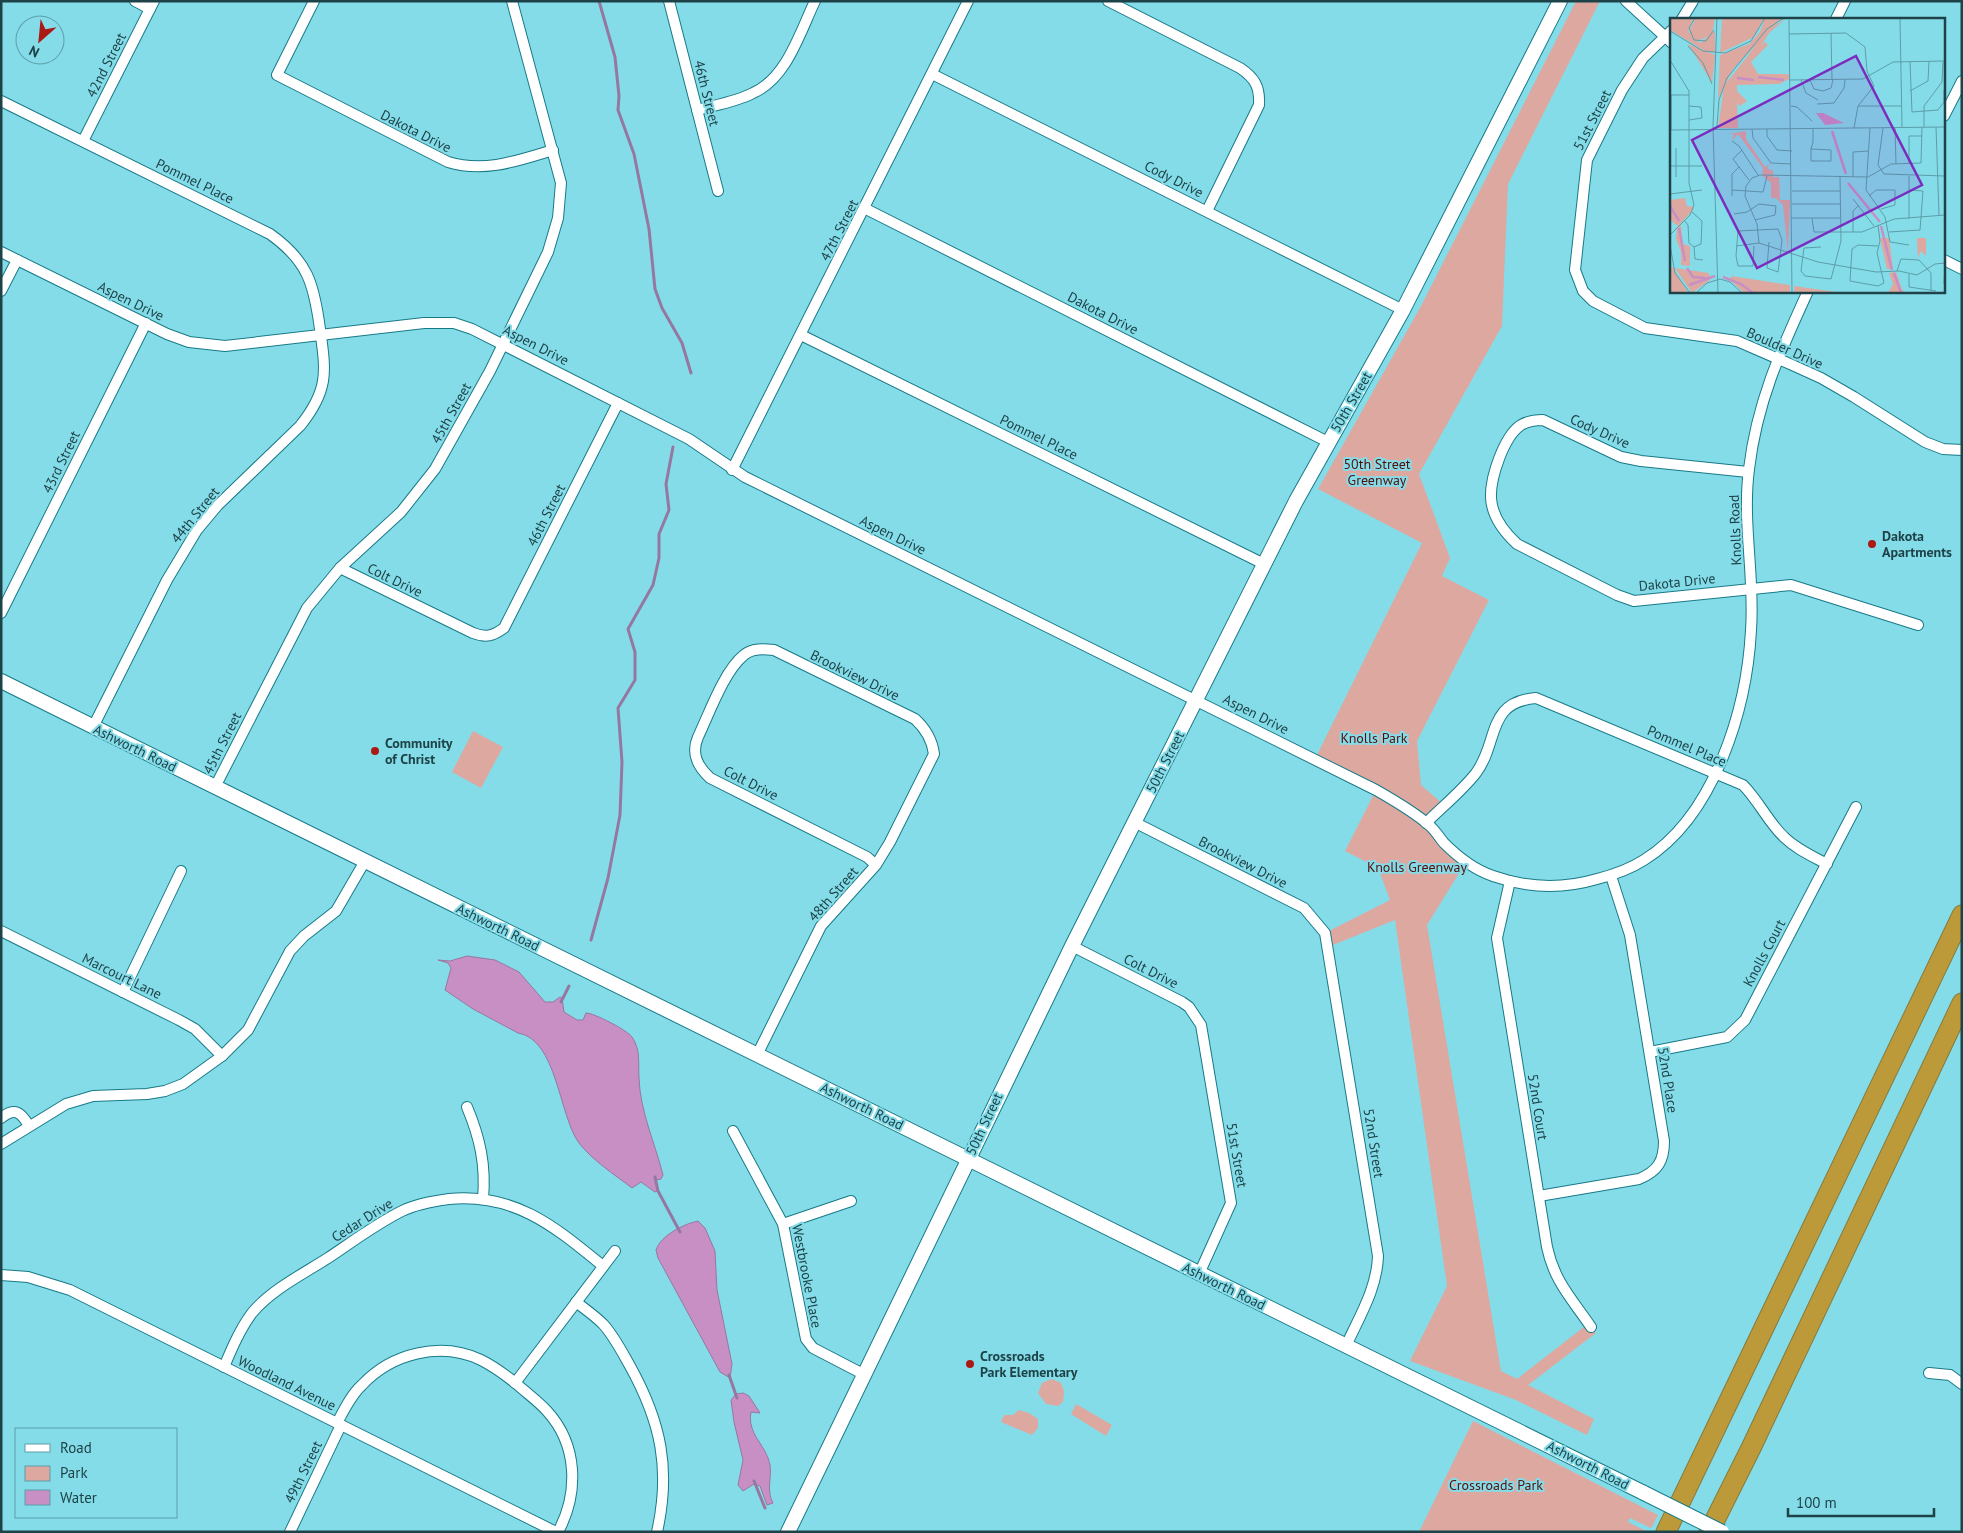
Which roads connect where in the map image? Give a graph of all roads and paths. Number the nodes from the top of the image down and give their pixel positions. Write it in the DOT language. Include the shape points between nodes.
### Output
graph roads {
  1 [pos="135,1"];
  2 [pos="314,1"];
  3 [pos="512,1"];
  4 [pos="669,1"];
  5 [pos="815,1"];
  6 [pos="968,1"];
  7 [pos="1108,1"];
  8 [pos="1560,1"];
  9 [pos="1626,1"];
  10 [pos="1693,1"];
  11 [pos="1844,1"];
  12 [pos="152,5"];
  13 [pos="1683,18"];
  14 [pos="1836,18"];
  15 [pos="1670,36"];
  16 [pos="932,74"];
  17 [pos="1962,81"];
  18 [pos="1,101"];
  19 [pos="697,110"];
  20 [pos="1946,112"];
  21 [pos="83,142"];
  22 [pos="553,150"];
  23 [pos="718,191"];
  24 [pos="866,208"];
  25 [pos="1207,211"];
  26 [pos="1,252"];
  27 [pos="17,260"];
  28 [pos="1946,261"];
  29 [pos="1962,269"];
  30 [pos="1575,270"];
  31 [pos="1,291"];
  32 [pos="1808,292"];
  33 [pos="1403,310"];
  34 [pos="146,323"];
  35 [pos="801,335"];
  36 [pos="321,336"];
  37 [pos="503,344"];
  38 [pos="1777,359"];
  39 [pos="618,403"];
  40 [pos="1328,442"];
  41 [pos="1962,450"];
  42 [pos="732,470"];
  43 [pos="1748,472"];
  44 [pos="1492,479"];
  45 [pos="1264,564"];
  46 [pos="340,568"];
  47 [pos="1751,588"];
  48 [pos="1,613"];
  49 [pos="1918,625"];
  50 [pos="494,635"];
  51 [pos="744,655"];
  52 [pos="1,682"];
  53 [pos="1196,700"];
  54 [pos="93,727"];
  55 [pos="934,754"];
  56 [pos="1714,773"];
  57 [pos="215,787"];
  58 [pos="1856,807"];
  59 [pos="1134,822"];
  60 [pos="1426,823"];
  61 [pos="365,861"];
  62 [pos="1827,864"];
  63 [pos="876,865"];
  64 [pos="181,870"];
  65 [pos="1611,876"];
  66 [pos="1510,881"];
  67 [pos="1962,915"];
  68 [pos="1,932"];
  69 [pos="1327,939"];
  70 [pos="1072,946"];
  71 [pos="123,992"];
  72 [pos="1962,1003"];
  73 [pos="1203,1035"];
  74 [pos="1650,1052"];
  75 [pos="757,1055"];
  76 [pos="222,1056"];
  77 [pos="467,1107"];
  78 [pos="1,1118"];
  79 [pos="29,1126"];
  80 [pos="733,1131"];
  81 [pos="1,1144"];
  82 [pos="968,1159"];
  83 [pos="1539,1196"];
  84 [pos="483,1199"];
  85 [pos="851,1202"];
  86 [pos="783,1224"];
  87 [pos="615,1251"];
  88 [pos="603,1266"];
  89 [pos="1199,1274"];
  90 [pos="1,1275"];
  91 [pos="576,1302"];
  92 [pos="1591,1327"];
  93 [pos="1346,1346"];
  94 [pos="224,1367"];
  95 [pos="1928,1373"];
  96 [pos="865,1375"];
  97 [pos="515,1384"];
  98 [pos="1962,1384"];
  99 [pos="339,1424"];
  100 [pos="290,1532"];
  101 [pos="557,1532"];
  102 [pos="657,1532"];
  103 [pos="788,1532"];
  104 [pos="1666,1532"];
  105 [pos="1708,1532"];
  106 [pos="1722,1532"];
  1 -- 12 [label="street"];
  2 -- 22 [label="street, Dakota Drive" via="277,75 463,167 499,165"];
  3 -- 22 [label="street, 45th Street"];
  4 -- 19 [label="street, 46th Street"];
  5 -- 19 [label="street" via="784,64 765,86 753,94"];
  6 -- 16 [label="street, 47th Street"];
  7 -- 25 [label="street" via="1240,68 1256,83 1260,92 1259,105"];
  8 -- 33 [label="main road, 50th Street"];
  9 -- 15 [label="street"];
  10 -- 13 [label="street"];
  11 -- 14 [label="street"];
  12 -- 21 [label="street, 42nd Street"];
  15 -- 30 [label="street, 51st Street" via="1643,58 1587,160"];
  16 -- 24 [label="street, 47th Street"];
  16 -- 25 [label="street, Cody Drive"];
  17 -- 20 [label="street"];
  18 -- 21 [label="street, Pommel Place"];
  19 -- 23 [label="street, 46th Street"];
  21 -- 36 [label="street, Pommel Place" via="270,234 286,246 310,278"];
  22 -- 37 [label="street, 45th Street" via="561,183 554,235"];
  24 -- 35 [label="street, 47th Street"];
  24 -- 40 [label="street, Dakota Drive"];
  25 -- 33 [label="street, Cody Drive"];
  26 -- 27 [label="street, Aspen Drive"];
  27 -- 31 [label="street"];
  27 -- 34 [label="street, Aspen Drive"];
  28 -- 29 [label="street"];
  30 -- 38 [label="street, Boulder Drive" via="1578,283 1593,301 1645,328 1737,341"];
  32 -- 38 [label="street, Knolls Road"];
  33 -- 40 [label="main road, 50th Street"];
  34 -- 36 [label="street, Aspen Drive" via="201,345 225,346"];
  34 -- 48 [label="street, 43rd Street"];
  35 -- 42 [label="street, 47th Street"];
  35 -- 45 [label="street, Pommel Place"];
  36 -- 37 [label="street, Aspen Drive" via="424,323 454,323"];
  36 -- 54 [label="street, 44th Street" via="325,376 312,411 197,530 171,572"];
  37 -- 39 [label="street, Aspen Drive"];
  37 -- 46 [label="street, 45th Street" via="435,469 401,512"];
  38 -- 41 [label="street, Boulder Drive" via="1822,378 1926,442 1943,449"];
  38 -- 43 [label="street, Knolls Road" via="1755,425"];
  39 -- 42 [label="street, Aspen Drive" via="689,439"];
  39 -- 50 [label="street, 46th Street" via="504,628"];
  40 -- 45 [label="main road, 50th Street"];
  42 -- 53 [label="street, Aspen Drive"];
  43 -- 44 [label="street, Cody Drive" via="1621,457 1544,420 1532,420 1522,424 1508,438"];
  43 -- 47 [label="street, Knolls Road"];
  44 -- 47 [label="street, Dakota Drive" via="1491,499 1496,518 1508,535 1525,548 1617,594 1634,601"];
  45 -- 53 [label="main road, 50th Street"];
  46 -- 50 [label="street, Colt Drive" via="473,633"];
  46 -- 57 [label="street, 45th Street" via="320,589 302,616"];
  47 -- 49 [label="street, Dakota Drive" via="1791,585"];
  47 -- 56 [label="street, Knolls Road" via="1752,630 1746,677 1731,733"];
  51 -- 55 [label="street, Brookview Drive" via="762,648 774,650 915,719 928,733"];
  51 -- 63 [label="street, Colt Drive" via="729,674 698,737 695,745 698,764 710,778 867,856"];
  52 -- 54 [label="main road, Ashworth Road"];
  53 -- 59 [label="main road, 50th Street"];
  53 -- 60 [label="street, Aspen Drive" via="1376,790"];
  54 -- 57 [label="main road, Ashworth Road"];
  55 -- 63 [label="street, 48th Street"];
  56 -- 60 [label="street, Pommel Place" via="1549,702 1536,698 1520,699 1499,716 1474,776"];
  56 -- 62 [label="street, Pommel Place" via="1743,786 1755,797 1783,837 1804,853"];
  56 -- 65 [label="street, Aspen Drive" via="1698,805 1676,834 1644,860"];
  57 -- 61 [label="main road, Ashworth Road"];
  58 -- 62 [label="street, Knolls Court"];
  59 -- 69 [label="street, Brookview Drive" via="1304,908 1322,927"];
  59 -- 70 [label="main road, 50th Street"];
  60 -- 66 [label="street, Aspen Drive" via="1466,862"];
  61 -- 75 [label="main road, Ashworth Road"];
  61 -- 76 [label="street" via="336,911 290,951 248,1030"];
  62 -- 74 [label="street, Knolls Court" via="1745,1020 1734,1032 1717,1040"];
  63 -- 75 [label="street, 48th Street" via="821,926"];
  64 -- 71 [label="street"];
  65 -- 66 [label="street, Aspen Drive" via="1564,886"];
  65 -- 74 [label="street, 52nd Place" via="1630,935"];
  66 -- 83 [label="street, 52nd Court" via="1497,938"];
  67 -- 104 [label="highway"];
  68 -- 71 [label="street, Marcourt Lane"];
  69 -- 93 [label="street, 52nd Street" via="1378,1256 1374,1285"];
  70 -- 73 [label="street, Colt Drive" via="1182,1002 1197,1017"];
  70 -- 82 [label="main road, 50th Street"];
  71 -- 76 [label="street, Marcourt Lane" via="195,1029"];
  72 -- 105 [label="highway"];
  73 -- 89 [label="street, 51st Street" via="1231,1203"];
  74 -- 83 [label="street, 52nd Place" via="1664,1141 1659,1167 1639,1179"];
  75 -- 82 [label="main road, Ashworth Road"];
  76 -- 79 [label="street" via="183,1084 165,1091 83,1098"];
  77 -- 84 [label="street" via="482,1150"];
  78 -- 79 [label="street" via="10,1111 16,1111 22,1114"];
  79 -- 81 [label="street"];
  80 -- 86 [label="street, Westbrooke Place"];
  82 -- 89 [label="main road, Ashworth Road"];
  82 -- 96 [label="main road, 50th Street"];
  83 -- 92 [label="street, 52nd Court" via="1551,1265 1558,1282"];
  84 -- 88 [label="street, Cedar Drive" via="513,1206 541,1218"];
  84 -- 94 [label="street, Cedar Drive" via="434,1201 404,1210 376,1226 272,1294 253,1312 240,1331"];
  85 -- 86 [label="street"];
  86 -- 96 [label="street, Westbrooke Place" via="806,1339 813,1348"];
  87 -- 88 [label="street"];
  88 -- 91 [label="street"];
  89 -- 93 [label="main road, Ashworth Road"];
  90 -- 94 [label="street, Woodland Avenue" via="28,1277 70,1290"];
  91 -- 97 [label="street"];
  91 -- 102 [label="street" via="603,1324 615,1340 651,1408 664,1470"];
  93 -- 106 [label="main road, Ashworth Road, bridge"];
  94 -- 99 [label="street, Woodland Avenue"];
  95 -- 98 [label="street" via="1950,1375"];
  96 -- 103 [label="main road, 50th Street"];
  97 -- 99 [label="street, 49th Street" via="480,1360 460,1353 416,1353 377,1371 361,1385"];
  97 -- 101 [label="street, 49th Street" via="548,1411 568,1447 573,1478 571,1500"];
  99 -- 100 [label="street, 49th Street"];
  99 -- 101 [label="street, Woodland Avenue"];
}
